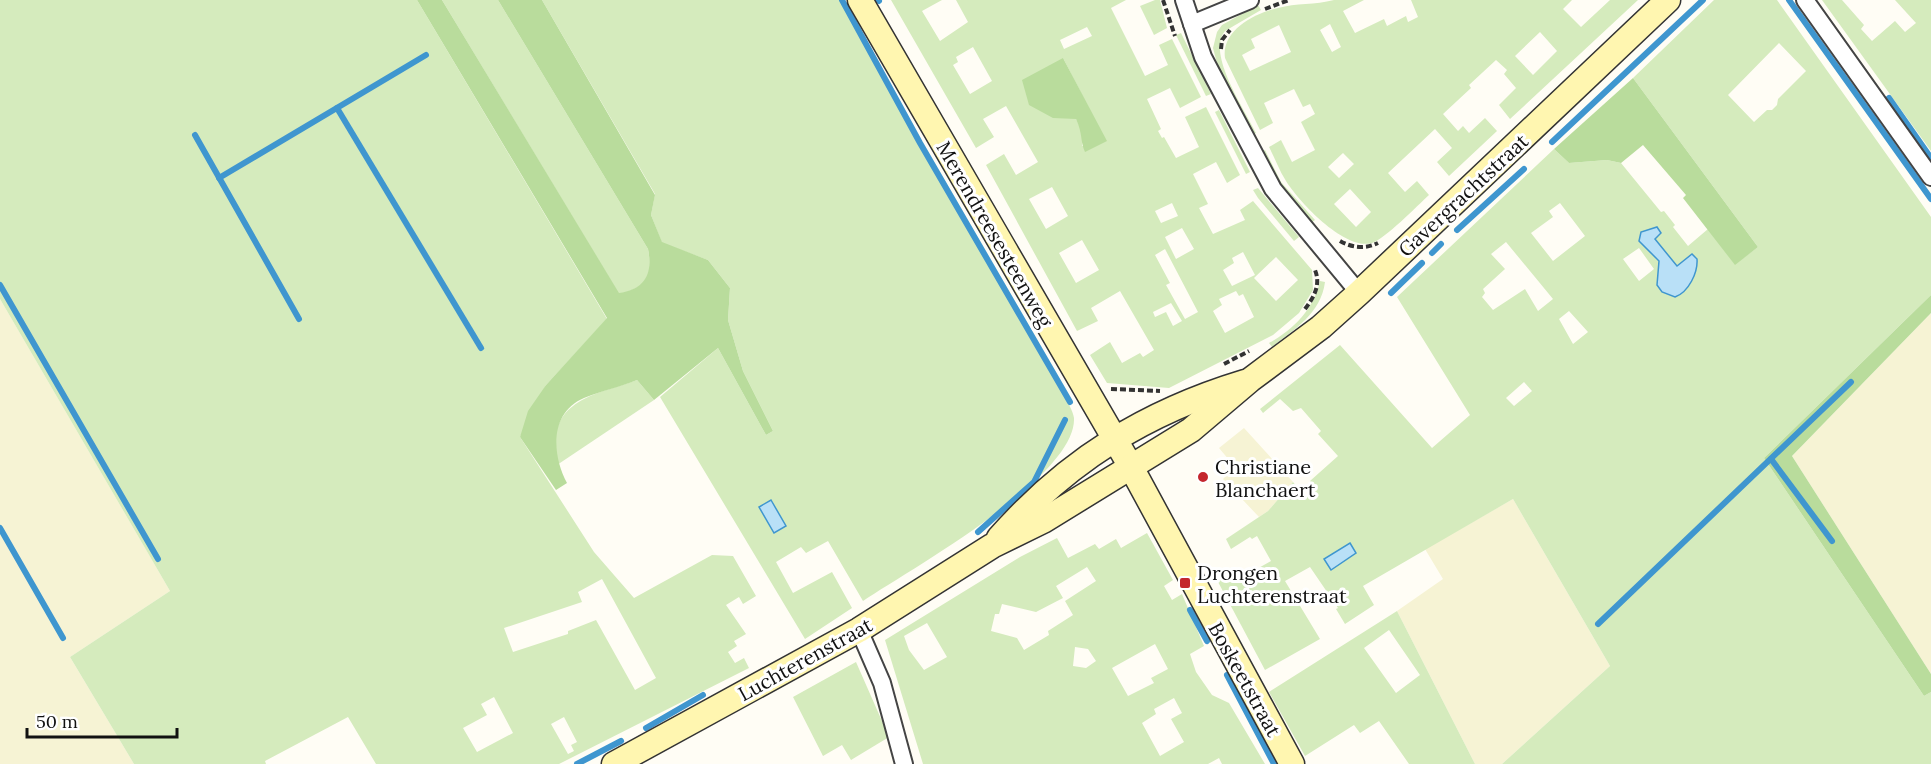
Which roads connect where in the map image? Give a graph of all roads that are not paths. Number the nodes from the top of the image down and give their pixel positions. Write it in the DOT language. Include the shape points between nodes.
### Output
graph roads {
  1 [pos="860,0"];
  2 [pos="1184,0"];
  3 [pos="1668,0"];
  4 [pos="1805,0"];
  5 [pos="1254,6"];
  6 [pos="1192,24"];
  7 [pos="1931,177"];
  8 [pos="1359,293"];
  9 [pos="1250,380"];
  10 [pos="1115,440"];
  11 [pos="1131,467"];
  12 [pos="992,546"];
  13 [pos="859,630"];
  14 [pos="614,764"];
  15 [pos="904,764"];
  16 [pos="1292,764"];
  1 -- 10 [label="street, Merendreesesteenweg"];
  2 -- 6 [label="street"];
  3 -- 8 [label="street, Gavergrachtstraat"];
  4 -- 7 [label="street"];
  5 -- 6 [label="street"];
  6 -- 8 [label="street" via="1203,57 1273,189"];
  8 -- 9 [label="street, Gavergrachtstraat"];
  9 -- 10 [label="street, Gavergrachtstraat" via="1155,415"];
  9 -- 11 [label="street, Gavergrachtstraat" via="1191,430"];
  10 -- 11 [label="street, Merendreesesteenweg"];
  10 -- 12 [label="street, Luchterenstraat" via="1059,477"];
  11 -- 12 [label="street, Luchterenstraat" via="1043,521"];
  11 -- 16 [label="street, Boskeetstraat"];
  12 -- 13 [label="street, Luchterenstraat"];
  13 -- 14 [label="street, Luchterenstraat"];
  13 -- 15 [label="street" via="882,683"];
}
